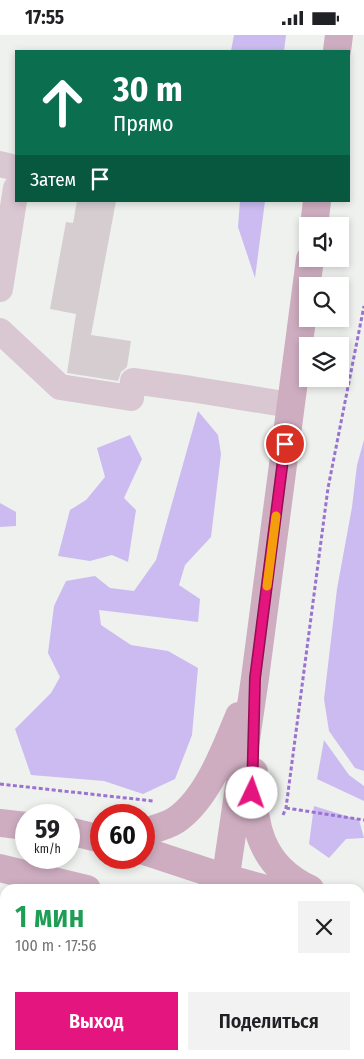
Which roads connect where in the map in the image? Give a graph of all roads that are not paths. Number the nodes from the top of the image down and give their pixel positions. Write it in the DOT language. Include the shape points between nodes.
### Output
graph roads {
  1 [pos="339,35"];
  2 [pos="337,50"];
  3 [pos="0,164"];
  4 [pos="15,168"];
  5 [pos="15,194"];
  6 [pos="317,202"];
  7 [pos="315,217"];
  8 [pos="309,267"];
  9 [pos="0,289"];
  10 [pos="0,331"];
  11 [pos="290,405"];
  12 [pos="255,678"];
  13 [pos="0,823"];
  14 [pos="15,825"];
  15 [pos="155,828"];
  16 [pos="155,855"];
  17 [pos="0,869"];
  18 [pos="225,883"];
  19 [pos="28,884"];
  20 [pos="65,884"];
  21 [pos="302,884"];
  1 -- 2 [label="main road"];
  3 -- 4 [label="lane"];
  5 -- 9 [label="lane"];
  6 -- 7 [label="main road"];
  8 -- 11 [label="main road"];
  10 -- 11 [label="lane" via="60,387 131,398 133,381"];
  11 -- 12 [label="main road"];
  12 -- 15 [label="main road" via="220,760 194,805 175,821"];
  12 -- 18 [label="main road"];
  12 -- 21 [label="main road" via="252,793 262,843 273,861"];
  13 -- 14 [label="main road"];
  16 -- 18 [label="main road"];
  17 -- 19 [label="main road"];
  17 -- 20 [label="main road"];
}
